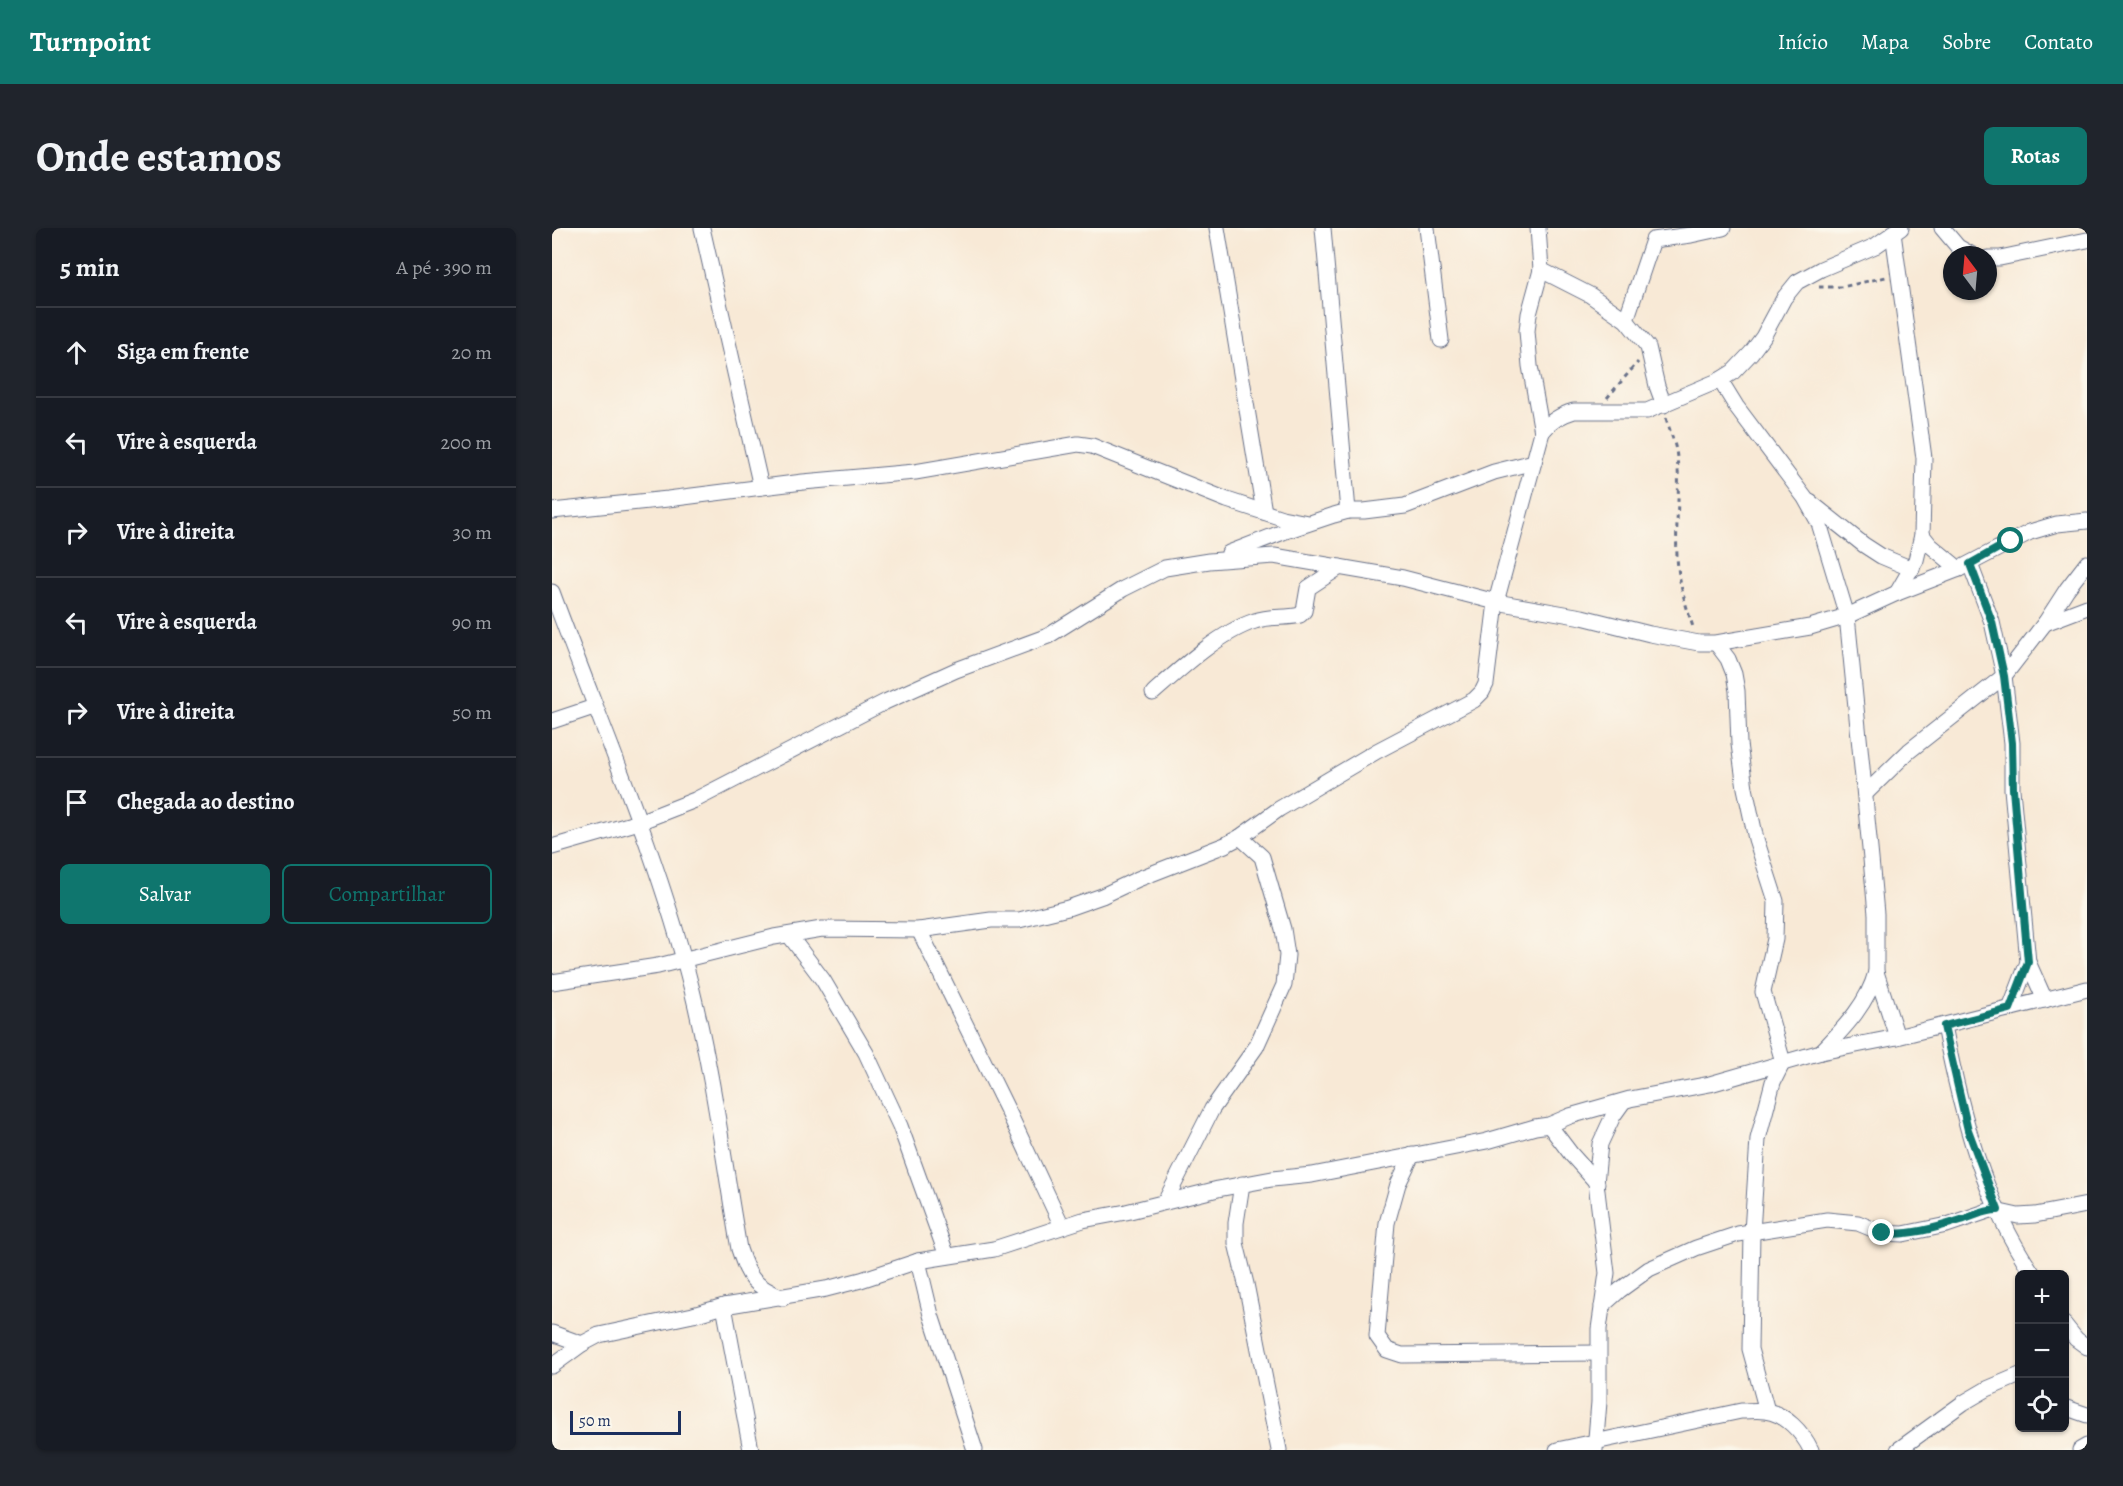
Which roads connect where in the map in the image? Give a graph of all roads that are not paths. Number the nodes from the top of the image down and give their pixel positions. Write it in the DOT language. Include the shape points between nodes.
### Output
graph roads {
  1 [pos="702,228"];
  2 [pos="1217,228"];
  3 [pos="1323,228"];
  4 [pos="1427,228"];
  5 [pos="1538,228"];
  6 [pos="1723,228"];
  7 [pos="1942,228"];
  8 [pos="1897,231"];
  9 [pos="1654,234"];
  10 [pos="2087,240"];
  11 [pos="1957,246"];
  12 [pos="1997,258"];
  13 [pos="1541,270"];
  14 [pos="1626,320"];
  15 [pos="1441,340"];
  16 [pos="1720,380"];
  17 [pos="1664,405"];
  18 [pos="1542,432"];
  19 [pos="1534,462"];
  20 [pos="761,487"];
  21 [pos="1805,498"];
  22 [pos="552,511"];
  23 [pos="1348,511"];
  24 [pos="1263,512"];
  25 [pos="2087,521"];
  26 [pos="1308,524"];
  27 [pos="1922,535"];
  28 [pos="1209,561"];
  29 [pos="2087,562"];
  30 [pos="1964,566"];
  31 [pos="1340,567"];
  32 [pos="1912,569"];
  33 [pos="552,592"];
  34 [pos="1897,593"];
  35 [pos="1496,602"];
  36 [pos="2087,607"];
  37 [pos="1847,616"];
  38 [pos="2045,623"];
  39 [pos="1716,644"];
  40 [pos="2004,676"];
  41 [pos="1153,693"];
  42 [pos="594,707"];
  43 [pos="552,721"];
  44 [pos="1865,794"];
  45 [pos="639,822"];
  46 [pos="1240,837"];
  47 [pos="552,847"];
  48 [pos="919,930"];
  49 [pos="789,935"];
  50 [pos="683,960"];
  51 [pos="2028,962"];
  52 [pos="1876,972"];
  53 [pos="552,982"];
  54 [pos="2087,989"];
  55 [pos="2045,1000"];
  56 [pos="2010,1009"];
  57 [pos="1944,1026"];
  58 [pos="1897,1037"];
  59 [pos="1821,1052"];
  60 [pos="1783,1062"];
  61 [pos="1623,1102"];
  62 [pos="1549,1125"];
  63 [pos="1413,1155"];
  64 [pos="1597,1183"];
  65 [pos="1242,1184"];
  66 [pos="1165,1202"];
  67 [pos="2087,1205"];
  68 [pos="1998,1210"];
  69 [pos="1062,1226"];
  70 [pos="1752,1232"];
  71 [pos="947,1256"];
  72 [pos="918,1261"];
  73 [pos="2030,1270"];
  74 [pos="783,1298"];
  75 [pos="724,1306"];
  76 [pos="1602,1306"];
  77 [pos="552,1333"];
  78 [pos="582,1344"];
  79 [pos="1598,1353"];
  80 [pos="552,1366"];
  81 [pos="2015,1382"];
  82 [pos="2069,1409"];
  83 [pos="1767,1411"];
  84 [pos="2087,1415"];
  85 [pos="1595,1446"];
  86 [pos="2087,1446"];
  87 [pos="751,1450"];
  88 [pos="975,1450"];
  89 [pos="1279,1450"];
  90 [pos="1557,1450"];
  91 [pos="1811,1450"];
  92 [pos="1898,1450"];
  93 [pos="2080,1450"];
  1 -- 20 [label="street"];
  2 -- 24 [label="street"];
  3 -- 23 [label="street"];
  4 -- 15 [label="street"];
  5 -- 13 [label="street"];
  6 -- 9 [label="street" via="1691,235"];
  7 -- 11 [label="street"];
  8 -- 16 [label="street" via="1875,246 1797,282 1751,353"];
  8 -- 27 [label="street" via="1924,458"];
  9 -- 14 [label="street"];
  10 -- 12 [label="street"];
  13 -- 14 [label="street" via="1590,295"];
  13 -- 18 [label="street" via="1527,331"];
  14 -- 17 [label="street" via="1648,347"];
  16 -- 17 [label="street"];
  16 -- 21 [label="street"];
  17 -- 18 [label="street" via="1638,411 1574,411 1555,418"];
  18 -- 19 [label="street"];
  19 -- 23 [label="street" via="1494,472 1405,506"];
  19 -- 35 [label="street"];
  20 -- 22 [label="street"];
  20 -- 24 [label="street" via="915,472 1078,444"];
  21 -- 32 [label="street" via="1872,550"];
  21 -- 37 [label="street" via="1819,523"];
  23 -- 26 [label="street"];
  24 -- 26 [label="street"];
  25 -- 30 [label="street" via="2030,532"];
  26 -- 28 [label="street"];
  27 -- 30 [label="street" via="1930,545"];
  27 -- 32 [label="street"];
  28 -- 31 [label="street" via="1274,556"];
  28 -- 45 [label="street" via="1152,573 1048,636 921,685 729,784"];
  29 -- 38 [label="street"];
  30 -- 34 [label="street"];
  30 -- 40 [label="street" via="1992,622"];
  31 -- 35 [label="street"];
  31 -- 41 [label="street" via="1308,588 1300,615 1256,620 1233,630"];
  32 -- 34 [label="street"];
  33 -- 42 [label="street"];
  34 -- 37 [label="street"];
  35 -- 39 [label="street"];
  35 -- 46 [label="street" via="1486,684 1474,700 1377,751"];
  36 -- 38 [label="street"];
  37 -- 39 [label="street" via="1810,627"];
  37 -- 44 [label="street"];
  38 -- 40 [label="street"];
  39 -- 60 [label="street" via="1734,674 1745,788 1776,901 1775,939 1763,992"];
  40 -- 44 [label="street" via="1909,751"];
  40 -- 51 [label="street"];
  42 -- 43 [label="street"];
  42 -- 45 [label="street"];
  44 -- 52 [label="street" via="1876,914"];
  45 -- 47 [label="street"];
  45 -- 50 [label="street"];
  46 -- 48 [label="street" via="1102,897 1045,915"];
  46 -- 66 [label="street" via="1262,857 1283,929 1287,955 1284,985 1256,1047 1212,1109"];
  48 -- 49 [label="street" via="822,929"];
  48 -- 69 [label="street"];
  49 -- 50 [label="street"];
  49 -- 71 [label="street" via="813,965 867,1053 900,1126"];
  50 -- 53 [label="street"];
  50 -- 74 [label="street" via="710,1072 739,1248 757,1285"];
  51 -- 55 [label="street"];
  51 -- 56 [label="street"];
  52 -- 58 [label="street"];
  52 -- 59 [label="street" via="1864,1001"];
  54 -- 55 [label="street"];
  55 -- 56 [label="street"];
  56 -- 57 [label="street"];
  57 -- 58 [label="street"];
  57 -- 68 [label="street" via="1968,1130"];
  58 -- 59 [label="street"];
  59 -- 60 [label="street"];
  60 -- 61 [label="street" via="1710,1084"];
  60 -- 70 [label="street" via="1773,1082 1758,1140"];
  61 -- 62 [label="street"];
  61 -- 64 [label="street" via="1600,1144"];
  62 -- 63 [label="street"];
  62 -- 64 [label="street"];
  63 -- 65 [label="street"];
  63 -- 79 [label="street" via="1398,1184 1387,1223 1377,1336 1387,1350 1402,1355"];
  64 -- 76 [label="street" via="1607,1273"];
  65 -- 66 [label="street"];
  65 -- 89 [label="street" via="1236,1243"];
  66 -- 69 [label="street"];
  67 -- 68 [label="street" via="2018,1216"];
  68 -- 70 [label="street" via="1903,1234 1882,1233 1858,1223 1834,1220"];
  68 -- 73 [label="street"];
  69 -- 71 [label="street" via="994,1249"];
  70 -- 76 [label="street" via="1728,1236 1649,1269"];
  70 -- 83 [label="street" via="1750,1349"];
  71 -- 72 [label="street"];
  72 -- 74 [label="street" via="844,1285"];
  72 -- 88 [label="street" via="931,1315"];
  74 -- 75 [label="street"];
  75 -- 78 [label="street" via="600,1335"];
  75 -- 87 [label="street"];
  76 -- 79 [label="street"];
  77 -- 78 [label="street"];
  78 -- 80 [label="street"];
  79 -- 85 [label="street"];
  81 -- 92 [label="street" via="1987,1389 1964,1402"];
  82 -- 84 [label="street"];
  83 -- 85 [label="street" via="1741,1411"];
  83 -- 91 [label="street" via="1790,1423"];
  85 -- 90 [label="street"];
  86 -- 93 [label="street"];
}
